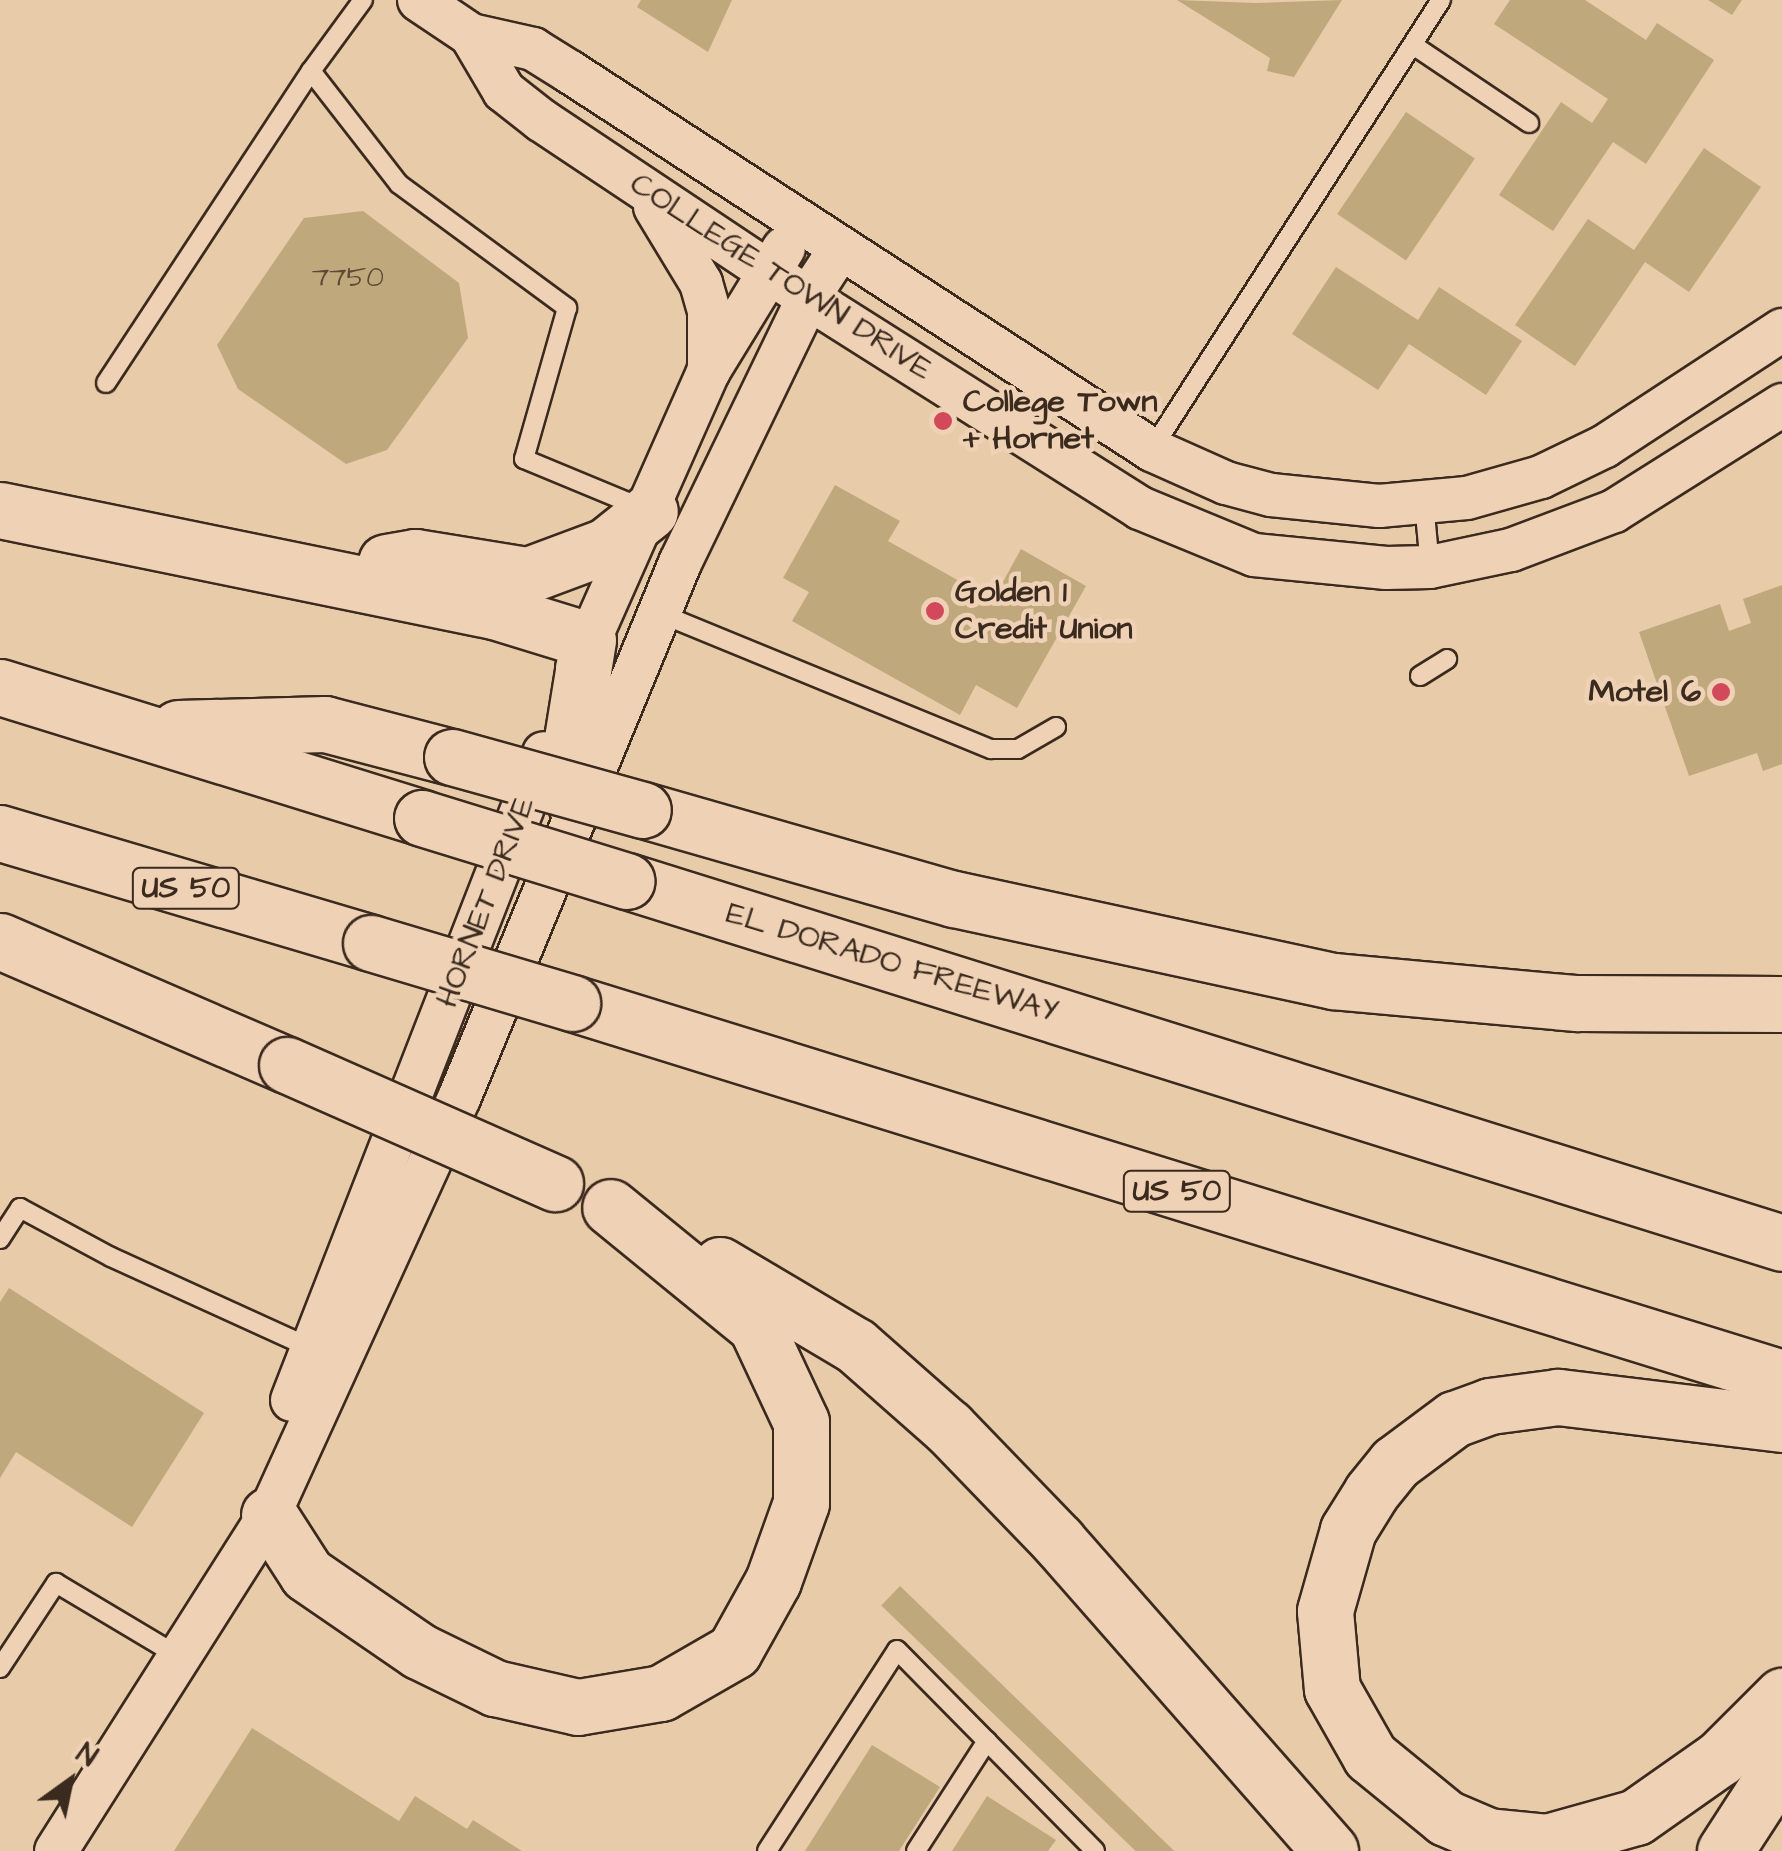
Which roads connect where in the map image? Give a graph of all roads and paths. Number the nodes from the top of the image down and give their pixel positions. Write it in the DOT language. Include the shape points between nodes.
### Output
graph roads {
  1 [pos="363,0"];
  2 [pos="419,0"];
  3 [pos="1442,0"];
  4 [pos="470,35"];
  5 [pos="1413,44"];
  6 [pos="311,72"];
  7 [pos="1528,123"];
  8 [pos="636,182"];
  9 [pos="799,223"];
  10 [pos="840,249"];
  11 [pos="769,272"];
  12 [pos="808,298"];
  13 [pos="1782,330"];
  14 [pos="708,372"];
  15 [pos="106,383"];
  16 [pos="1782,405"];
  17 [pos="1152,450"];
  18 [pos="1424,503"];
  19 [pos="0,510"];
  20 [pos="650,511"];
  21 [pos="1430,567"];
  22 [pos="314,574"];
  23 [pos="658,613"];
  24 [pos="588,640"];
  25 [pos="1447,659"];
  26 [pos="1420,676"];
  27 [pos="0,687"];
  28 [pos="1056,727"];
  29 [pos="134,730"];
  30 [pos="576,805"];
  31 [pos="0,833"];
  32 [pos="0,941"];
  33 [pos="1782,1004"];
  34 [pos="610,1207"];
  35 [pos="0,1239"];
  36 [pos="1782,1243"];
  37 [pos="313,1349"];
  38 [pos="1782,1378"];
  39 [pos="1782,1424"];
  40 [pos="270,1514"];
  41 [pos="212,1600"];
  42 [pos="177,1655"];
  43 [pos="0,1668"];
  44 [pos="1782,1696"];
  45 [pos="987,1741"];
  46 [pos="1782,1763"];
  47 [pos="1086,1848"];
  48 [pos="62,1849"];
  49 [pos="767,1851"];
  50 [pos="916,1851"];
  51 [pos="1330,1851"];
  52 [pos="1725,1851"];
  1 -- 6 [label="lane"];
  2 -- 4 [label="street, COLLEGE TOWN DRIVE"];
  3 -- 5 [label="lane"];
  4 -- 8 [label="street, COLLEGE TOWN DRIVE" via="504,90"];
  4 -- 9 [label="street, COLLEGE TOWN DRIVE" via="533,49"];
  5 -- 7 [label="lane"];
  5 -- 17 [label="lane"];
  6 -- 15 [label="lane"];
  6 -- 20 [label="lane" via="399,184 568,308 524,459"];
  8 -- 11 [label="street, COLLEGE TOWN DRIVE"];
  8 -- 14 [label="street" via="680,240 701,284 710,311"];
  9 -- 10 [label="street, COLLEGE TOWN DRIVE"];
  9 -- 11 [label="street, HORNET DRIVE"];
  10 -- 12 [label="street, HORNET DRIVE"];
  10 -- 17 [label="street, COLLEGE TOWN DRIVE"];
  11 -- 12 [label="street, COLLEGE TOWN DRIVE"];
  11 -- 14 [label="street, HORNET DRIVE"];
  12 -- 21 [label="street, COLLEGE TOWN DRIVE" via="1176,527 1296,564"];
  12 -- 23 [label="street, HORNET DRIVE"];
  13 -- 18 [label="street, COLLEGE TOWN DRIVE" via="1570,464 1508,488"];
  14 -- 20 [label="street, HORNET DRIVE"];
  16 -- 21 [label="street, COLLEGE TOWN DRIVE" via="1614,511 1511,550"];
  17 -- 18 [label="street, COLLEGE TOWN DRIVE" via="1226,484 1271,495 1320,503"];
  18 -- 21 [label="lane"];
  19 -- 22 [label="main road"];
  20 -- 22 [label="main road" via="606,546 528,575 415,557"];
  20 -- 24 [label="street, HORNET DRIVE"];
  22 -- 24 [label="main road" via="494,610"];
  23 -- 28 [label="lane" via="991,749 1018,749"];
  23 -- 30 [label="street, HORNET DRIVE"];
  24 -- 30 [label="main road" via="567,769"];
  24 -- 37 [label="street, HORNET DRIVE"];
  25 -- 26 [label="lane"];
  27 -- 29 [label="main road, EL DORADO FREEWAY"];
  29 -- 33 [label="main road, bridge" via="325,724 954,899 1333,981 1577,1003"];
  29 -- 36 [label="main road, EL DORADO FREEWAY, bridge"];
  30 -- 40 [label="street, HORNET DRIVE" via="460,1096"];
  31 -- 38 [label="main road, US 50, bridge"];
  32 -- 34 [label="main road, bridge"];
  34 -- 40 [label="main road" via="756,1326 802,1422 801,1503 772,1581 734,1652 661,1694 578,1707 495,1688 420,1651 319,1583"];
  34 -- 51 [label="main road" via="766,1288 841,1336 948,1426 1058,1540"];
  35 -- 37 [label="lane" via="20,1208"];
  37 -- 41 [label="street, HORNET DRIVE"];
  39 -- 44 [label="main road" via="1558,1397 1490,1406 1454,1419 1395,1463 1371,1493 1348,1530 1325,1612 1332,1688 1370,1756 1446,1818 1504,1839 1573,1838 1636,1817 1720,1758"];
  40 -- 41 [label="street, HORNET DRIVE"];
  41 -- 42 [label="street, HORNET DRIVE"];
  42 -- 43 [label="lane" via="56,1583"];
  42 -- 48 [label="street, HORNET DRIVE"];
  45 -- 47 [label="lane"];
  45 -- 49 [label="lane" via="898,1650"];
  45 -- 50 [label="lane"];
  46 -- 52 [label="main road"];
}
